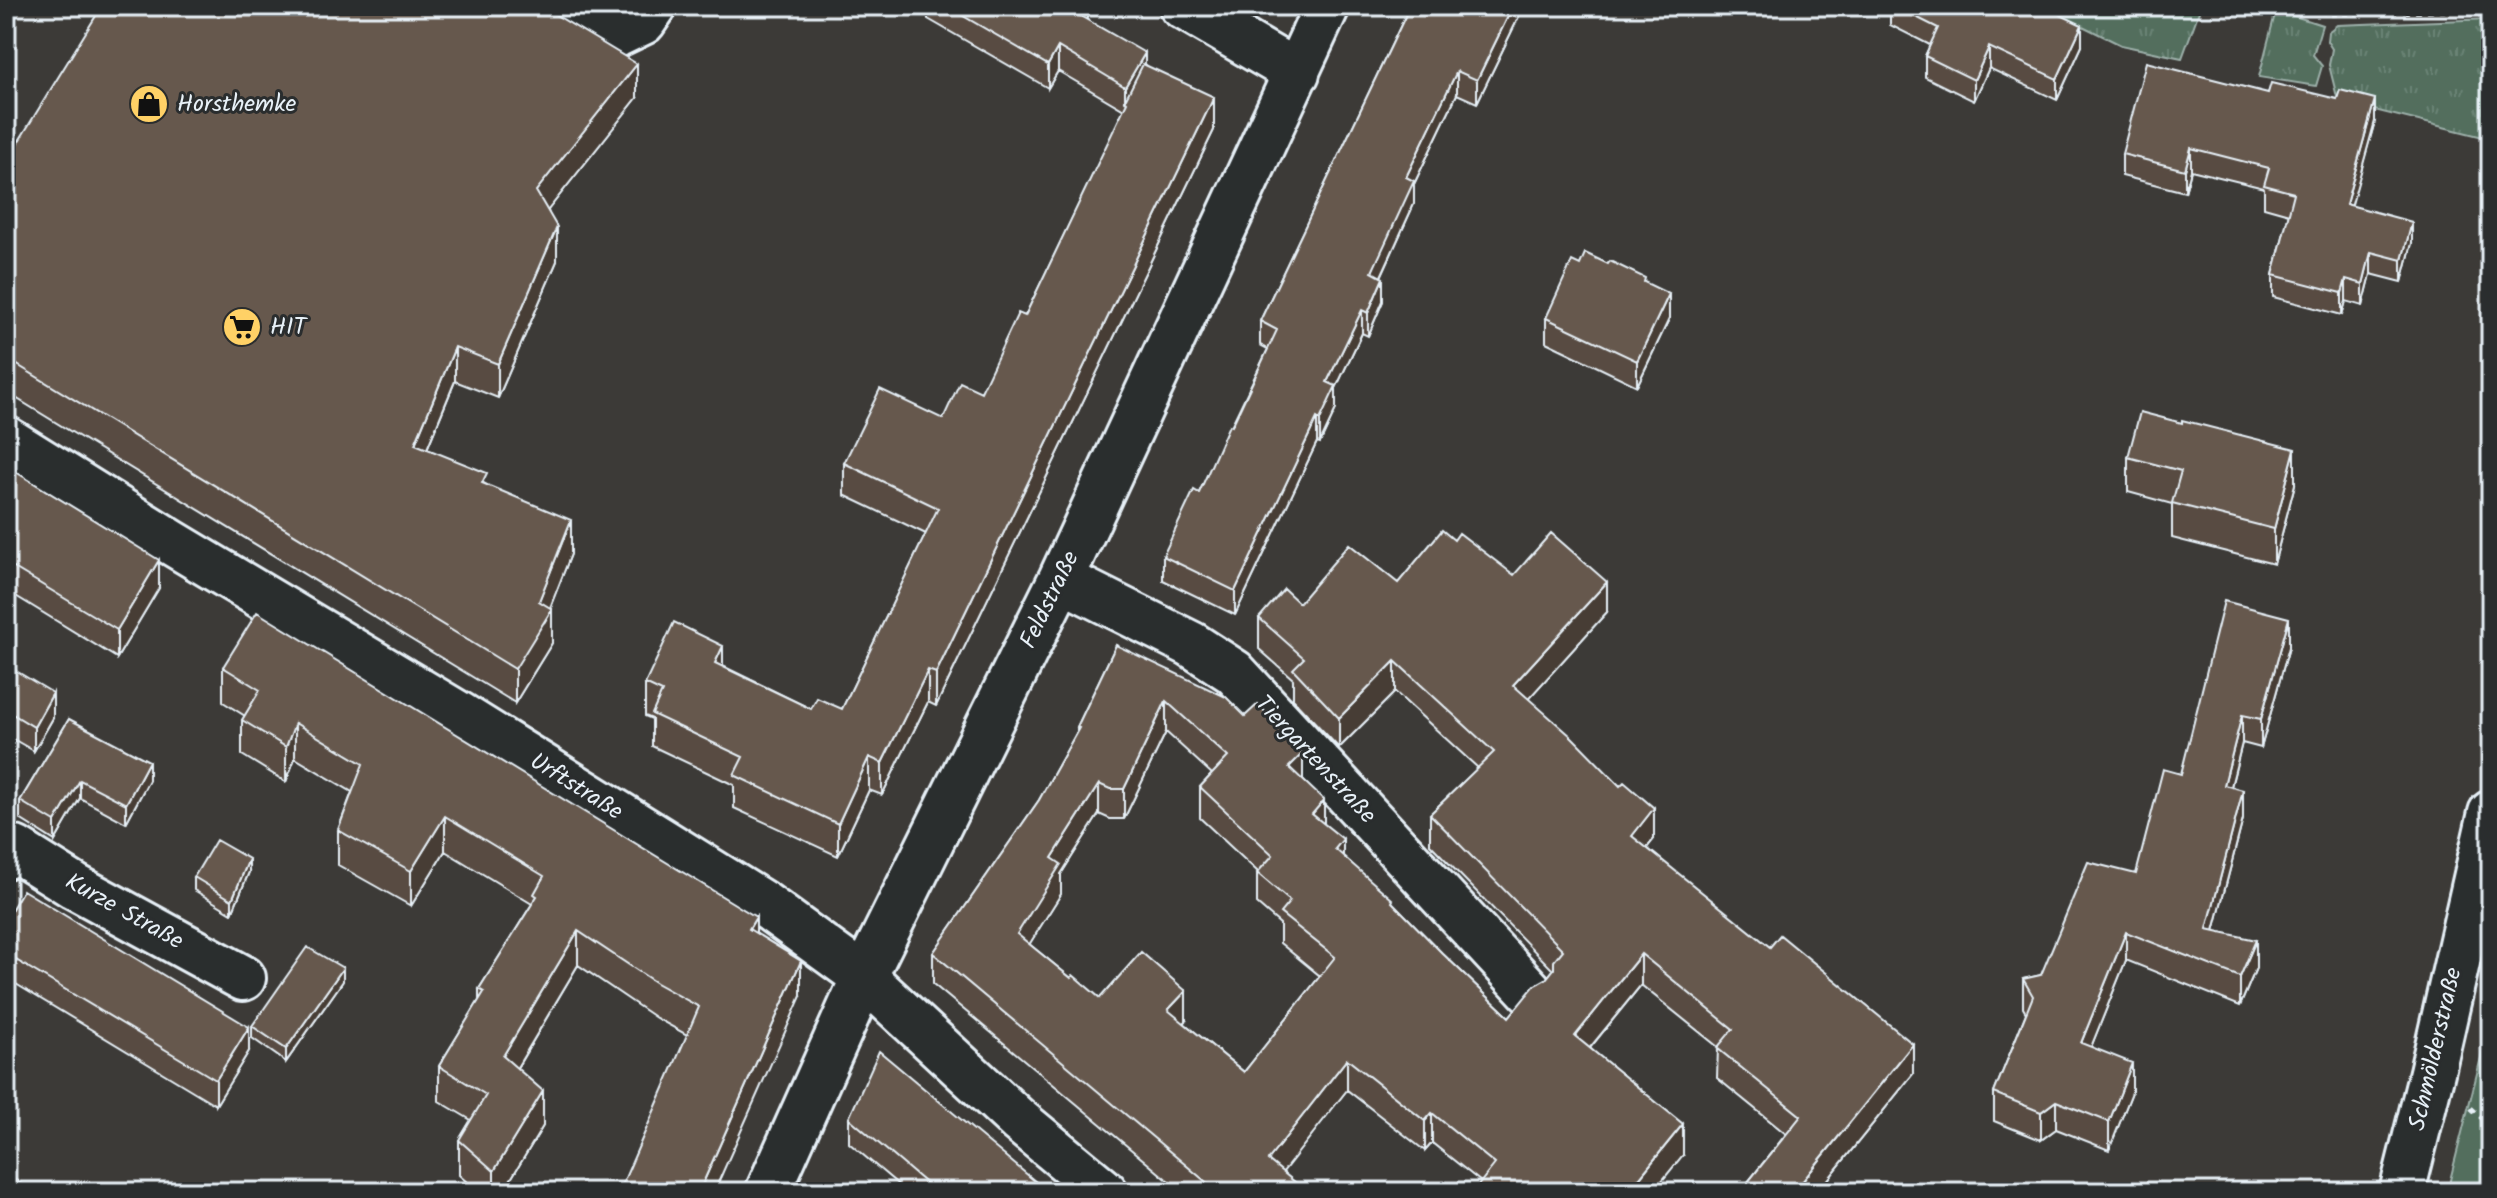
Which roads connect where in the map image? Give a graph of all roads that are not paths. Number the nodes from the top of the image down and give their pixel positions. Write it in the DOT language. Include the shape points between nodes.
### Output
graph roads {
  1 [pos="564,6"];
  2 [pos="654,6"];
  3 [pos="1182,6"];
  4 [pos="1327,6"];
  5 [pos="1297,73"];
  6 [pos="6,439"];
  7 [pos="1061,579"];
  8 [pos="2491,813"];
  9 [pos="6,856"];
  10 [pos="864,977"];
  11 [pos="243,978"];
  12 [pos="1530,991"];
  13 [pos="768,1192"];
  14 [pos="1105,1192"];
  15 [pos="2402,1192"];
  1 -- 2 [label="street" via="618,34 643,22"];
  3 -- 5 [label="street"];
  4 -- 5 [label="street, Feldstraße"];
  5 -- 7 [label="street, Feldstraße"];
  6 -- 10 [label="street, Urftstraße" via="765,905"];
  7 -- 10 [label="street, Feldstraße"];
  7 -- 12 [label="street, Tiergartenstraße" via="1191,644 1234,672"];
  8 -- 15 [label="street, Schmölderstraße"];
  9 -- 11 [label="street, Kurze Straße" via="15,849"];
  10 -- 13 [label="street, Feldstraße"];
  10 -- 14 [label="street, Urftstraße" via="1018,1120"];
}
